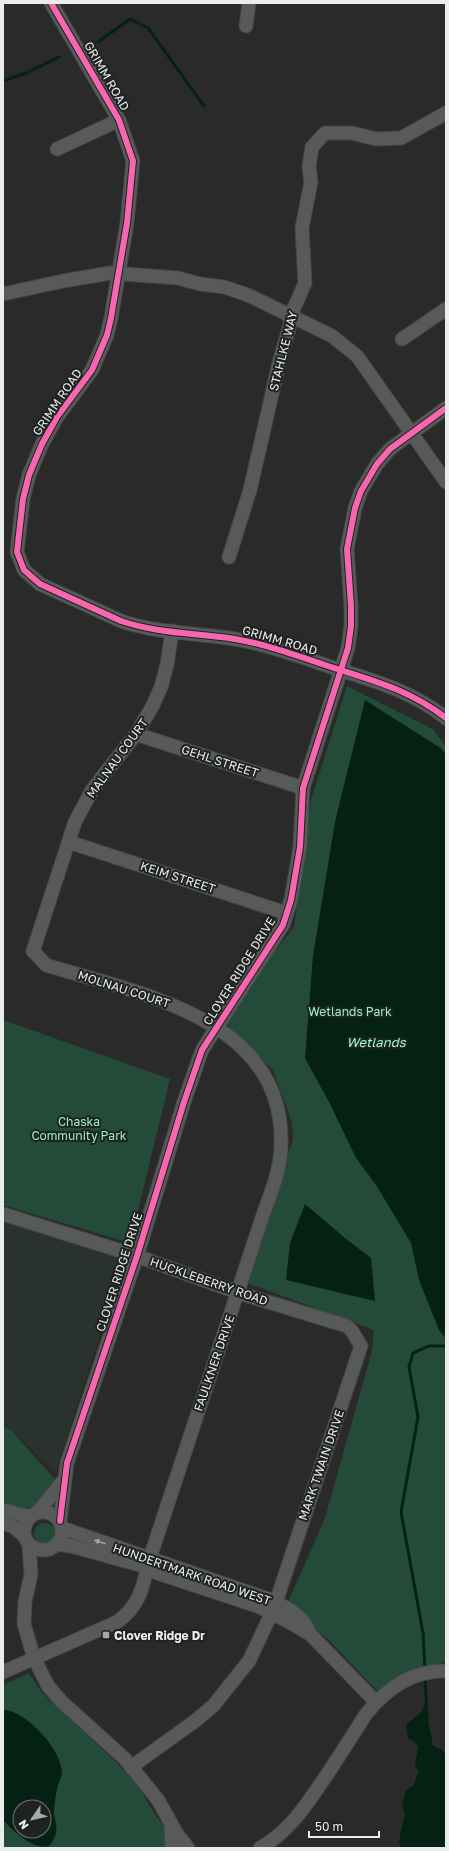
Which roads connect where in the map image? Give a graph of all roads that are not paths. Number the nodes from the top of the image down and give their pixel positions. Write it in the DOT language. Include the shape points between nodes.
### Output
graph roads {
  1 [pos="51,3"];
  2 [pos="249,3"];
  3 [pos="246,26"];
  4 [pos="446,113"];
  5 [pos="119,120"];
  6 [pos="57,149"];
  7 [pos="119,274"];
  8 [pos="3,294"];
  9 [pos="446,309"];
  10 [pos="291,315"];
  11 [pos="402,339"];
  12 [pos="446,408"];
  13 [pos="412,433"];
  14 [pos="446,482"];
  15 [pos="229,557"];
  16 [pos="172,632"];
  17 [pos="341,670"];
  18 [pos="446,718"];
  19 [pos="136,734"];
  20 [pos="303,788"];
  21 [pos="69,842"];
  22 [pos="286,913"];
  23 [pos="28,952"];
  24 [pos="216,1027"];
  25 [pos="3,1214"];
  26 [pos="137,1256"];
  27 [pos="239,1293"];
  28 [pos="347,1326"];
  29 [pos="64,1480"];
  30 [pos="3,1510"];
  31 [pos="34,1514"];
  32 [pos="3,1523"];
  33 [pos="61,1525"];
  34 [pos="27,1540"];
  35 [pos="54,1547"];
  36 [pos="148,1563"];
  37 [pos="31,1574"];
  38 [pos="274,1607"];
  39 [pos="34,1658"];
  40 [pos="446,1671"];
  41 [pos="3,1672"];
  42 [pos="376,1702"];
  43 [pos="131,1767"];
  44 [pos="171,1824"];
  45 [pos="172,1848"];
  46 [pos="188,1848"];
  47 [pos="260,1848"];
  1 -- 5 [label="street, GRIMM ROAD"];
  2 -- 3 [label="street"];
  4 -- 10 [label="street, STAHLKE WAY" via="401,138 376,139 352,133 325,133 312,146 308,167 311,182 302,228 305,283"];
  5 -- 6 [label="street"];
  5 -- 7 [label="street, GRIMM ROAD" via="133,161"];
  7 -- 8 [label="street" via="63,280"];
  7 -- 10 [label="street" via="178,278 224,287"];
  7 -- 16 [label="street, GRIMM ROAD" via="111,318 101,351 83,383 57,417 34,460 23,499 17,552 24,570 40,584 133,625"];
  9 -- 11 [label="street"];
  10 -- 13 [label="street" via="332,336 357,356"];
  10 -- 15 [label="street, STAHLKE WAY" via="250,490"];
  12 -- 13 [label="street, CLOVER RIDGE DRIVE"];
  13 -- 14 [label="street"];
  13 -- 17 [label="street, CLOVER RIDGE DRIVE" via="390,449 377,464 361,491 355,508 347,549 351,626"];
  16 -- 17 [label="street, GRIMM ROAD" via="257,643"];
  16 -- 19 [label="street, MALNAU COURT" via="161,687"];
  17 -- 18 [label="street, GRIMM ROAD" via="391,686 422,701"];
  17 -- 20 [label="street, CLOVER RIDGE DRIVE"];
  19 -- 20 [label="street, GEHL STREET"];
  19 -- 21 [label="street, MALNAU COURT" via="92,790 75,822"];
  20 -- 22 [label="street, CLOVER RIDGE DRIVE" via="300,847 291,900"];
  21 -- 22 [label="street, KEIM STREET"];
  21 -- 23 [label="street, MALNAU COURT"];
  22 -- 24 [label="street, CLOVER RIDGE DRIVE" via="283,925"];
  23 -- 24 [label="street, MOLNAU COURT" via="46,965 179,1007"];
  24 -- 26 [label="street, CLOVER RIDGE DRIVE" via="202,1050 184,1102"];
  24 -- 27 [label="street, FAULKNER DRIVE" via="240,1046 261,1070 275,1100 282,1145 279,1167"];
  25 -- 26 [label="street, HUCKLEBERRY ROAD"];
  26 -- 27 [label="street, HUCKLEBERRY ROAD"];
  26 -- 29 [label="street, CLOVER RIDGE DRIVE" via="67,1463"];
  27 -- 28 [label="street, HUCKLEBERRY ROAD"];
  27 -- 36 [label="street, FAULKNER DRIVE"];
  28 -- 38 [label="street, MARK TWAIN DRIVE" via="361,1346 358,1359"];
  29 -- 31 [label="street, CLOVER RIDGE DRIVE"];
  29 -- 33 [label="street, CLOVER RIDGE DRIVE"];
  30 -- 31 [label="street"];
  31 -- 33 [label="street" via="51,1513"];
  31 -- 34 [label="street" via="24,1526"];
  32 -- 34 [label="street" via="14,1527"];
  33 -- 35 [label="street" via="61,1540"];
  36 -- 33 [label="street, HUNDERTMARK ROAD WEST, one-way"];
  34 -- 35 [label="street" via="40,1550"];
  34 -- 37 [label="street"];
  35 -- 36 [label="street, HUNDERTMARK ROAD WEST" via="71,1546"];
  35 -- 37 [label="street"];
  36 -- 38 [label="street, HUNDERTMARK ROAD WEST" via="157,1573"];
  36 -- 39 [label="street, FAULKNER DRIVE" via="136,1603 125,1616 117,1622"];
  37 -- 39 [label="street" via="25,1602 24,1624"];
  38 -- 42 [label="street, HUNDERTMARK ROAD WEST" via="310,1634"];
  38 -- 43 [label="street, MARK TWAIN DRIVE" via="249,1660 213,1706"];
  39 -- 41 [label="street, FAULKNER DRIVE"];
  39 -- 43 [label="street" via="48,1686 61,1701"];
  40 -- 42 [label="street" via="422,1673 389,1690"];
  42 -- 47 [label="street" via="303,1810 288,1827"];
  43 -- 44 [label="street" via="158,1800"];
  44 -- 45 [label="street"];
  44 -- 46 [label="street"];
}
